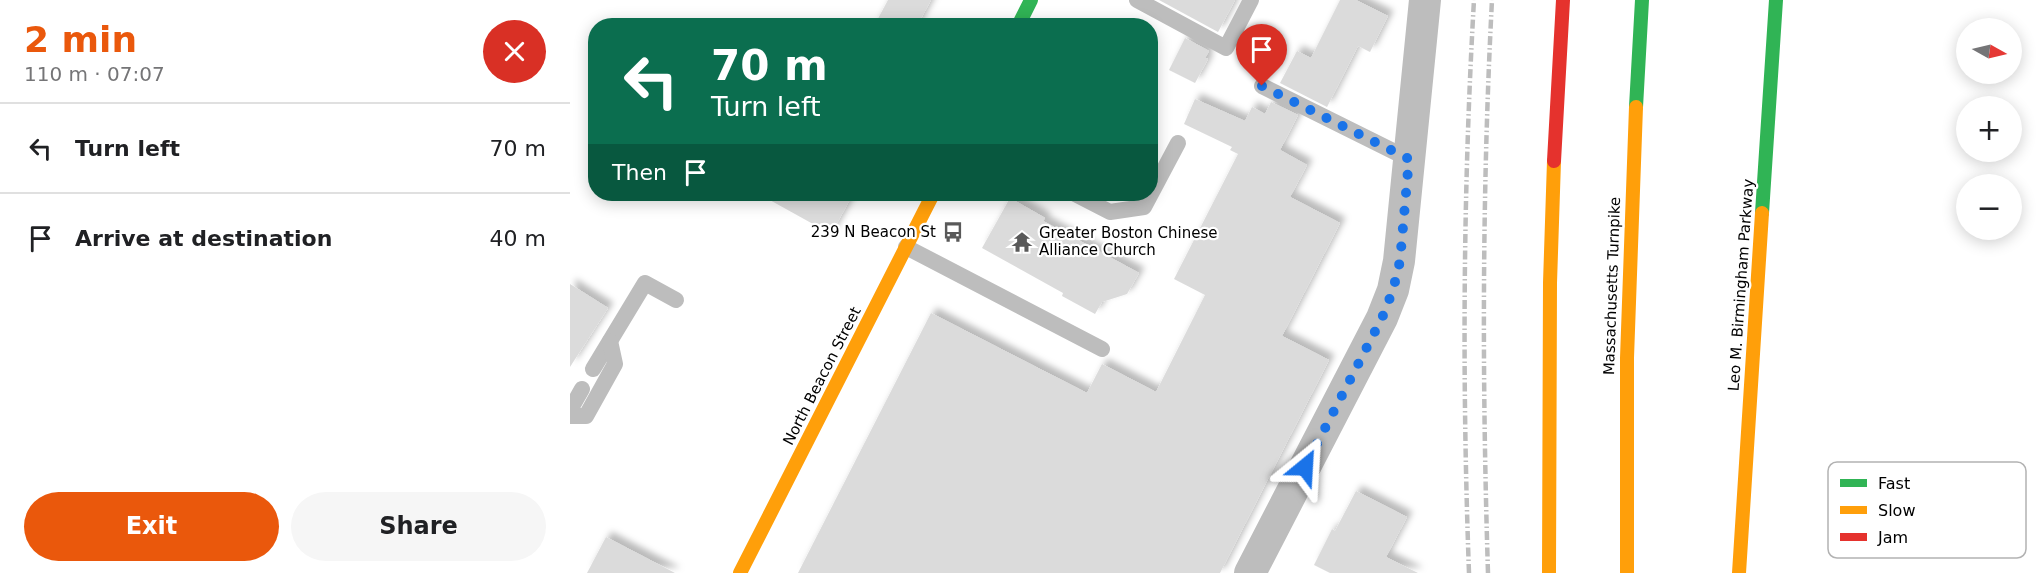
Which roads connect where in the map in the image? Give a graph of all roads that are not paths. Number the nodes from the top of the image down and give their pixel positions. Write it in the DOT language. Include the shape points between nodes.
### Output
graph roads {
  1 [pos="1031,0"];
  2 [pos="1137,0"];
  3 [pos="1251,0"];
  4 [pos="1425,0"];
  5 [pos="1563,0"];
  6 [pos="1642,0"];
  7 [pos="1776,0"];
  8 [pos="1022,18"];
  9 [pos="1262,86"];
  10 [pos="1178,143"];
  11 [pos="1409,159"];
  12 [pos="1158,181"];
  13 [pos="929,201"];
  14 [pos="1089,201"];
  15 [pos="1147,201"];
  16 [pos="906,247"];
  17 [pos="676,300"];
  18 [pos="610,341"];
  19 [pos="1102,349"];
  20 [pos="594,369"];
  21 [pos="582,389"];
  22 [pos="570,410"];
  23 [pos="570,416"];
  24 [pos="740,573"];
  25 [pos="1250,573"];
  26 [pos="1550,573"];
  27 [pos="1627,573"];
  28 [pos="1739,573"];
  1 -- 8 [label="main road"];
  2 -- 3 [label="lane" via="1226,48"];
  4 -- 11 [label="street"];
  5 -- 26 [label="main road" via="1550,284"];
  6 -- 27 [label="main road, Massachusetts Turnpike" via="1625,380"];
  7 -- 28 [label="main road, Leo M. Birmingham Parkway"];
  9 -- 11 [label="lane"];
  10 -- 12 [label="lane"];
  11 -- 25 [label="street" via="1400,261 1390,297"];
  13 -- 16 [label="main road, North Beacon Street"];
  14 -- 15 [label="lane" via="1110,212 1144,207"];
  16 -- 19 [label="lane"];
  16 -- 24 [label="main road, North Beacon Street"];
  17 -- 18 [label="lane" via="645,283"];
  18 -- 20 [label="lane"];
  18 -- 23 [label="lane" via="615,364 586,416"];
  21 -- 22 [label="lane"];
}
